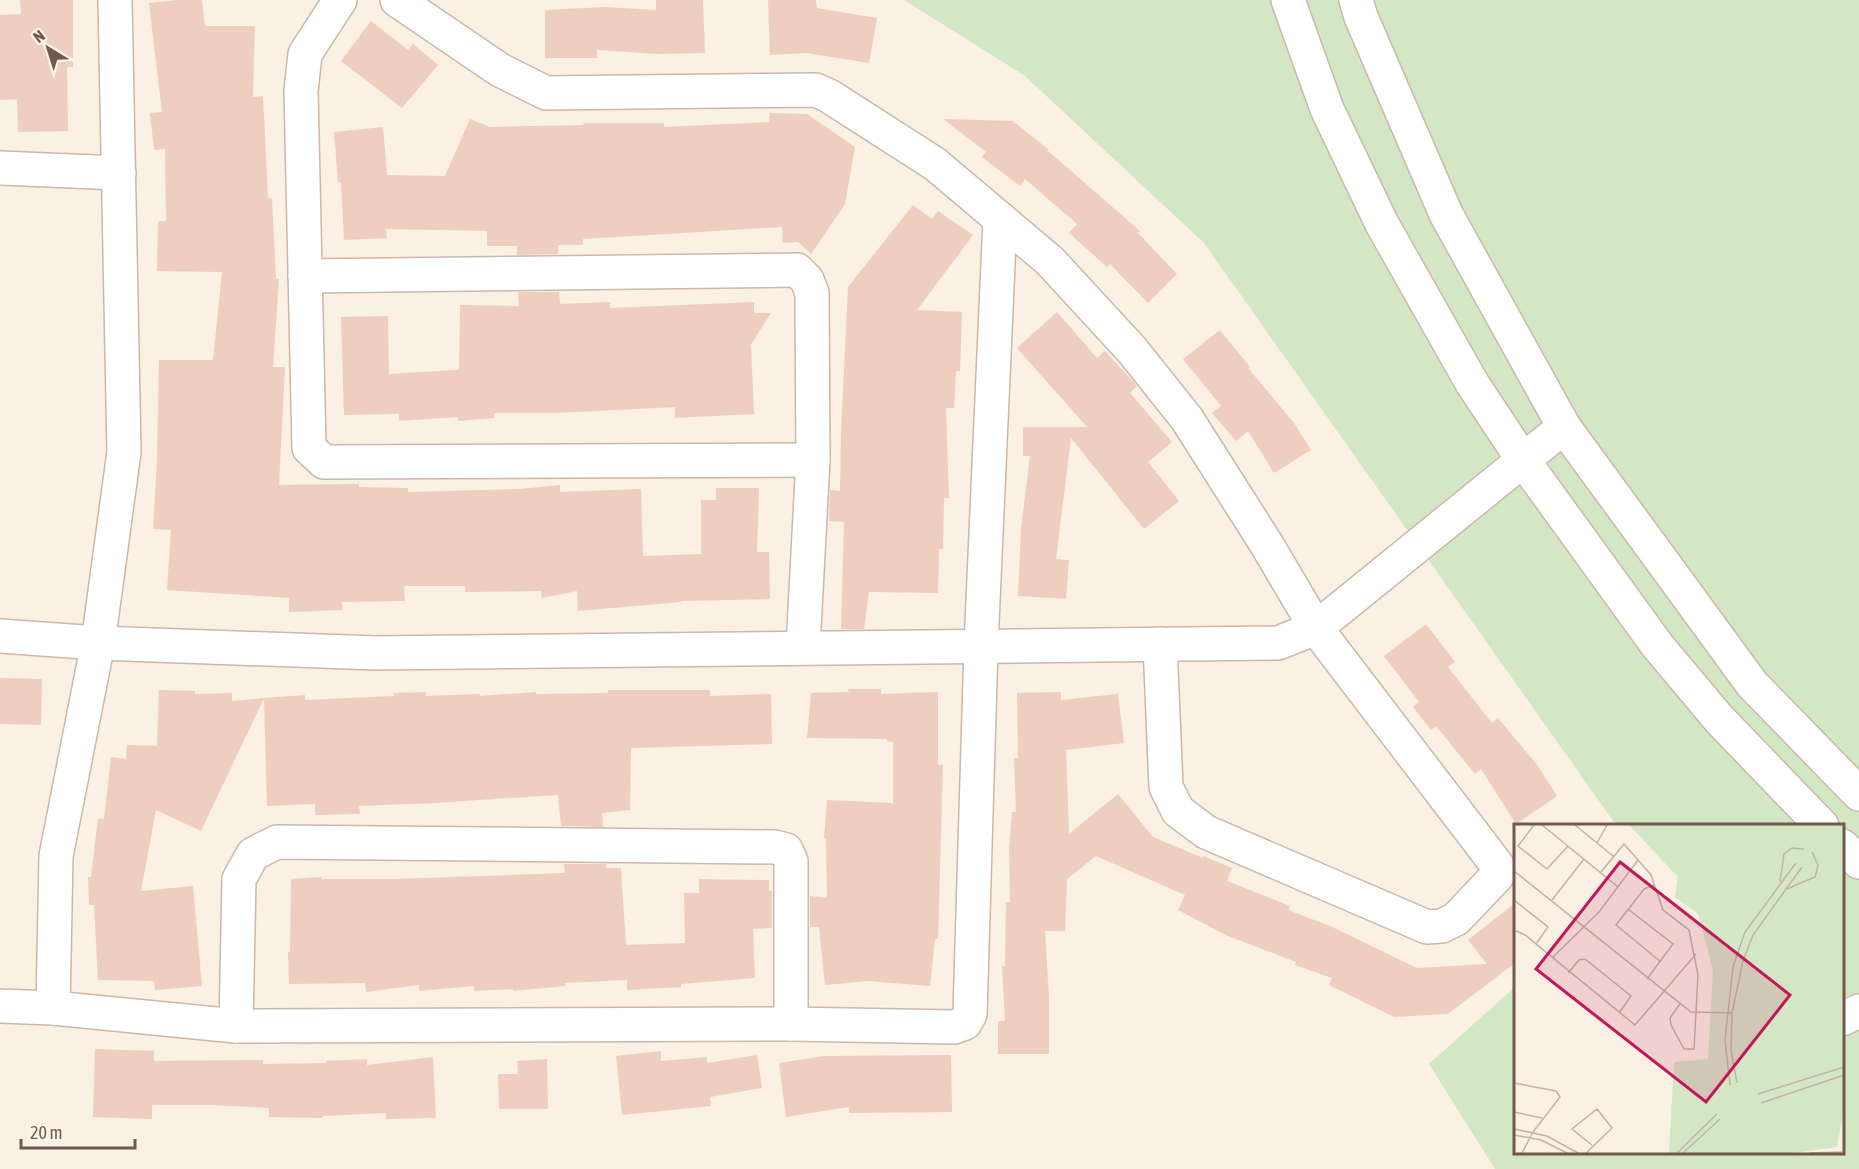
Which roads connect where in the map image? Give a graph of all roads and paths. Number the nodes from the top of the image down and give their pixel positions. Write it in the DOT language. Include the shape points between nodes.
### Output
graph roads {
  1 [pos="115,0"];
  2 [pos="340,0"];
  3 [pos="397,0"];
  4 [pos="1288,0"];
  5 [pos="1356,0"];
  6 [pos="0,168"];
  7 [pos="119,173"];
  8 [pos="1000,219"];
  9 [pos="305,276"];
  10 [pos="1564,427"];
  11 [pos="813,460"];
  12 [pos="1523,460"];
  13 [pos="1316,628"];
  14 [pos="0,636"];
  15 [pos="98,643"];
  16 [pos="1160,644"];
  17 [pos="981,646"];
  18 [pos="803,647"];
  19 [pos="1859,794"];
  20 [pos="1821,824"];
  21 [pos="1844,848"];
  22 [pos="1859,862"];
  23 [pos="0,1006"];
  24 [pos="53,1008"];
  25 [pos="1859,1011"];
  26 [pos="1844,1018"];
  27 [pos="791,1024"];
  28 [pos="236,1026"];
  1 -- 7 [label="street"];
  2 -- 9 [label="street" via="305,54"];
  3 -- 8 [label="street" via="500,70 546,93 816,90 935,165"];
  4 -- 12 [label="street" via="1328,109 1382,224 1472,383"];
  5 -- 10 [label="street" via="1446,214"];
  6 -- 7 [label="street"];
  7 -- 15 [label="street" via="124,452"];
  8 -- 13 [label="street" via="1050,261 1132,350 1187,419"];
  8 -- 17 [label="street"];
  9 -- 11 [label="street" via="309,448 324,462"];
  9 -- 11 [label="street" via="797,270 812,293"];
  10 -- 12 [label="street"];
  10 -- 19 [label="street" via="1752,684"];
  11 -- 18 [label="street"];
  12 -- 13 [label="street"];
  12 -- 20 [label="street" via="1657,645 1719,719"];
  13 -- 16 [label="street" via="1278,643"];
  13 -- 16 [label="street" via="1497,865 1497,876 1456,919 1442,926 1427,927 1206,832 1178,811 1166,787"];
  14 -- 15 [label="street"];
  15 -- 18 [label="street" via="376,653"];
  15 -- 24 [label="street" via="56,856"];
  16 -- 17 [label="street"];
  17 -- 18 [label="street"];
  17 -- 27 [label="street" via="970,1014 965,1023 954,1027"];
  21 -- 22 [label="street"];
  23 -- 24 [label="street"];
  24 -- 28 [label="street"];
  25 -- 26 [label="street"];
  27 -- 28 [label="street"];
  27 -- 28 [label="street" via="791,861 786,850 277,842 253,854 239,879"];
}
